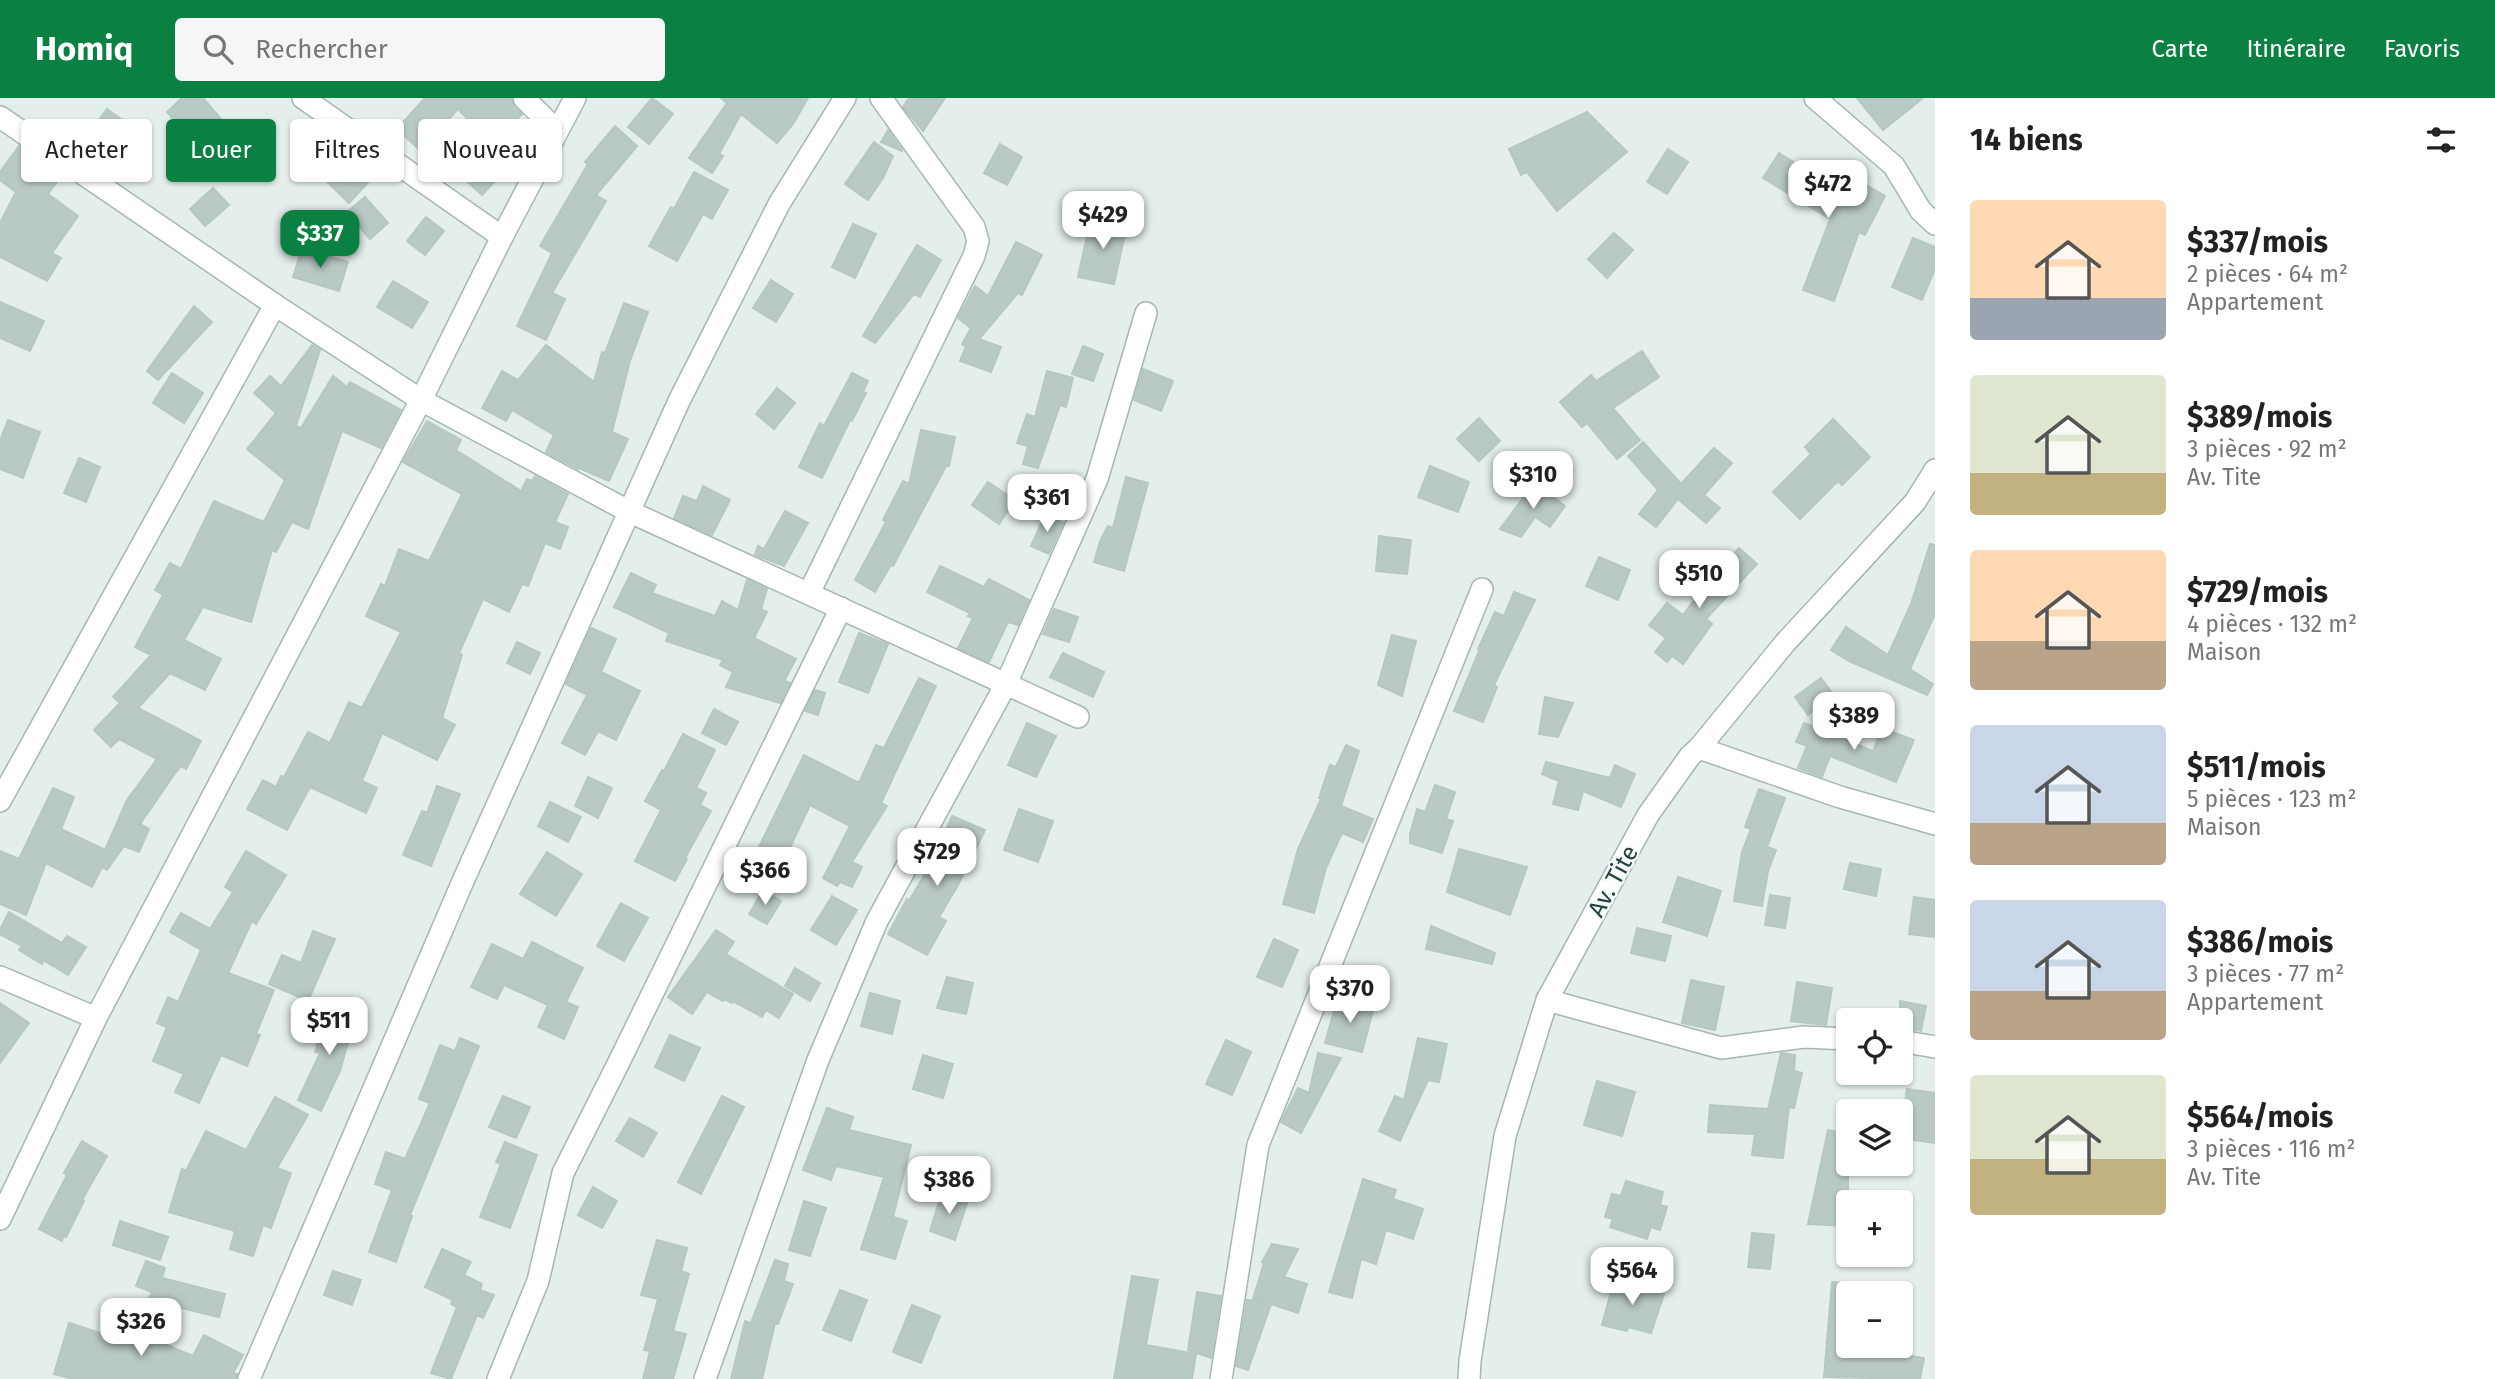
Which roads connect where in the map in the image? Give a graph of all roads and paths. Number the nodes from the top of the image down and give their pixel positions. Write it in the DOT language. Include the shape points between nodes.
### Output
graph roads {
  1 [pos="303,98"];
  2 [pos="524,98"];
  3 [pos="575,98"];
  4 [pos="845,98"];
  5 [pos="881,98"];
  6 [pos="1815,98"];
  7 [pos="0,117"];
  8 [pos="545,119"];
  9 [pos="562,122"];
  10 [pos="531,182"];
  11 [pos="1935,224"];
  12 [pos="502,237"];
  13 [pos="275,304"];
  14 [pos="1146,313"];
  15 [pos="421,400"];
  16 [pos="1935,470"];
  17 [pos="628,510"];
  18 [pos="1482,589"];
  19 [pos="809,593"];
  20 [pos="841,608"];
  21 [pos="1006,684"];
  22 [pos="1078,717"];
  23 [pos="1699,748"];
  24 [pos="0,800"];
  25 [pos="1935,824"];
  26 [pos="0,977"];
  27 [pos="1547,1000"];
  28 [pos="96,1017"];
  29 [pos="1836,1038"];
  30 [pos="1913,1043"];
  31 [pos="1935,1047"];
  32 [pos="0,1219"];
  33 [pos="249,1379"];
  34 [pos="498,1379"];
  35 [pos="705,1379"];
  36 [pos="1221,1379"];
  37 [pos="1469,1379"];
  1 -- 12 [label="street"];
  2 -- 8 [label="street"];
  3 -- 9 [label="street"];
  4 -- 17 [label="street" via="779,204"];
  5 -- 19 [label="street" via="974,227 978,241"];
  6 -- 11 [label="street" via="1894,166 1921,211"];
  7 -- 13 [label="street"];
  10 -- 12 [label="street"];
  12 -- 15 [label="street"];
  13 -- 15 [label="street"];
  13 -- 24 [label="street"];
  14 -- 21 [label="street" via="1097,479"];
  15 -- 17 [label="street"];
  15 -- 28 [label="street"];
  16 -- 23 [label="street, Av. Tite" via="1915,502 1785,643"];
  17 -- 19 [label="street"];
  17 -- 33 [label="street" via="459,888"];
  18 -- 36 [label="street" via="1258,1144"];
  19 -- 20 [label="street"];
  20 -- 21 [label="street"];
  20 -- 34 [label="street" via="563,1173 538,1280"];
  21 -- 22 [label="street"];
  21 -- 35 [label="street" via="877,921 818,1060"];
  23 -- 25 [label="street"];
  23 -- 27 [label="street, Av. Tite" via="1648,816"];
  26 -- 28 [label="street"];
  27 -- 29 [label="street" via="1721,1048 1804,1037"];
  27 -- 37 [label="street, Av. Tite" via="1505,1136"];
  28 -- 32 [label="street"];
  30 -- 31 [label="street"];
}
